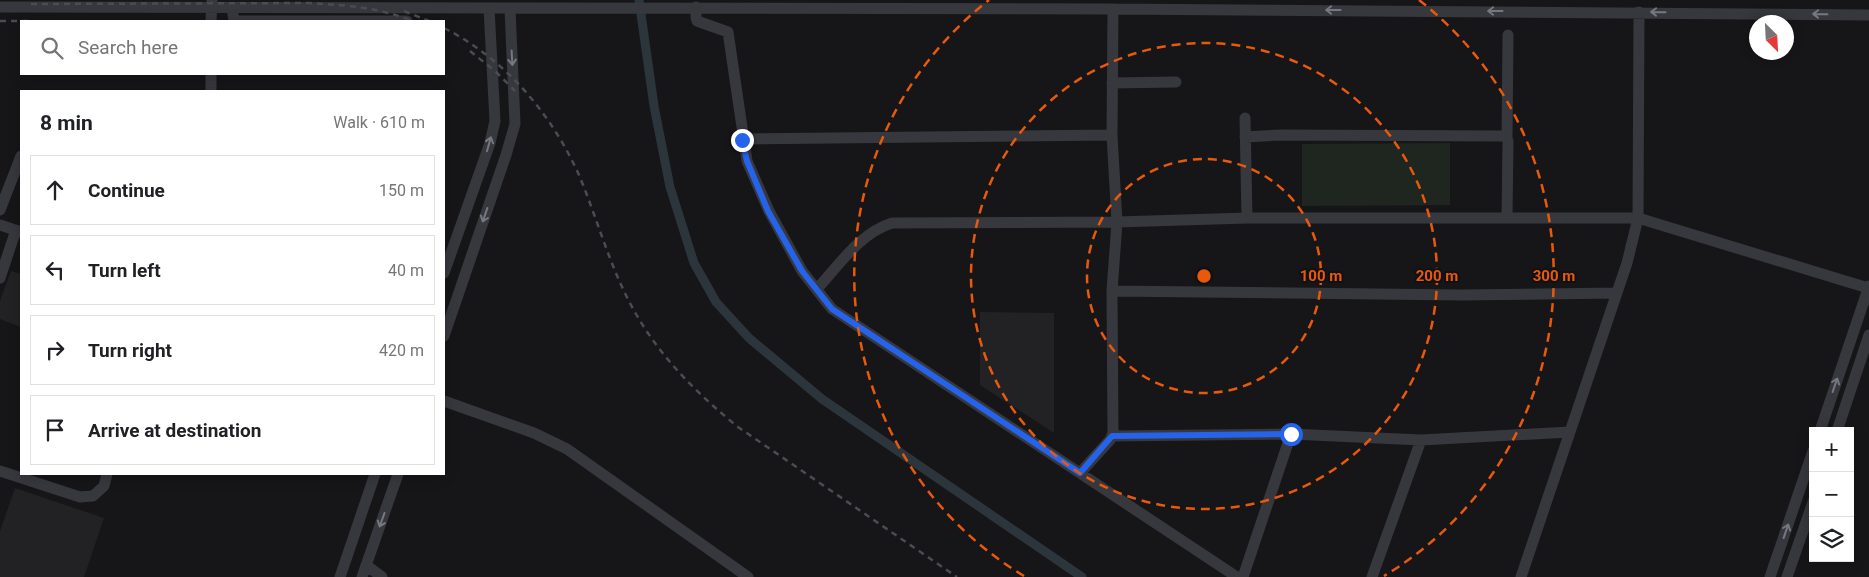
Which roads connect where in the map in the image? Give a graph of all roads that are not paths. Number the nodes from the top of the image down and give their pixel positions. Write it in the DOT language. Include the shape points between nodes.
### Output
graph roads {
  1 [pos="212,4"];
  2 [pos="813,4"];
  3 [pos="0,7"];
  4 [pos="232,8"];
  5 [pos="489,8"];
  6 [pos="692,8"];
  7 [pos="510,9"];
  8 [pos="1113,9"];
  9 [pos="1639,12"];
  10 [pos="1869,15"];
  11 [pos="211,20"];
  12 [pos="234,20"];
  13 [pos="1508,35"];
  14 [pos="211,75"];
  15 [pos="1176,82"];
  16 [pos="1112,83"];
  17 [pos="211,90"];
  18 [pos="1246,118"];
  19 [pos="1112,135"];
  20 [pos="1246,137"];
  21 [pos="1507,138"];
  22 [pos="742,140"];
  23 [pos="20,159"];
  24 [pos="0,210"];
  25 [pos="1247,218"];
  26 [pos="1507,218"];
  27 [pos="1638,218"];
  28 [pos="1117,222"];
  29 [pos="0,225"];
  30 [pos="18,231"];
  31 [pos="445,269"];
  32 [pos="0,278"];
  33 [pos="1869,287"];
  34 [pos="817,289"];
  35 [pos="1112,291"];
  36 [pos="1617,292"];
  37 [pos="445,333"];
  38 [pos="1869,335"];
  39 [pos="445,401"];
  40 [pos="1821,427"];
  41 [pos="1838,427"];
  42 [pos="1570,432"];
  43 [pos="1291,434"];
  44 [pos="1112,436"];
  45 [pos="1421,440"];
  46 [pos="1809,463"];
  47 [pos="0,471"];
  48 [pos="1080,473"];
  49 [pos="107,475"];
  50 [pos="375,475"];
  51 [pos="398,475"];
  52 [pos="1809,514"];
  53 [pos="366,565"];
  54 [pos="340,577"];
  55 [pos="362,577"];
  56 [pos="382,577"];
  57 [pos="748,577"];
  58 [pos="1237,577"];
  59 [pos="1243,577"];
  60 [pos="1372,577"];
  61 [pos="1521,577"];
  62 [pos="1770,577"];
  63 [pos="1788,577"];
  1 -- 3 [label="street"];
  1 -- 4 [label="street"];
  1 -- 11 [label="street"];
  2 -- 6 [label="street"];
  2 -- 8 [label="street"];
  4 -- 5 [label="street"];
  4 -- 12 [label="street"];
  5 -- 7 [label="street"];
  31 -- 5 [label="street, one-way" via="490,144 495,121"];
  6 -- 7 [label="street"];
  6 -- 22 [label="street" via="696,19 728,32"];
  7 -- 37 [label="street, one-way" via="515,124"];
  9 -- 8 [label="street, one-way"];
  8 -- 16 [label="street"];
  10 -- 9 [label="street, one-way"];
  9 -- 27 [label="street"];
  13 -- 21 [label="street"];
  14 -- 17 [label="street"];
  15 -- 16 [label="street"];
  16 -- 19 [label="street"];
  18 -- 20 [label="street"];
  19 -- 22 [label="street"];
  19 -- 28 [label="street"];
  20 -- 21 [label="street" via="1501,135"];
  20 -- 25 [label="street"];
  21 -- 26 [label="street"];
  22 -- 34 [label="street" via="747,161 768,211 802,271"];
  23 -- 24 [label="street"];
  25 -- 26 [label="street"];
  25 -- 28 [label="street"];
  26 -- 27 [label="street"];
  27 -- 33 [label="street"];
  27 -- 36 [label="street"];
  28 -- 34 [label="street" via="892,223 880,227 860,242"];
  28 -- 35 [label="street"];
  29 -- 30 [label="street"];
  30 -- 32 [label="street"];
  40 -- 33 [label="street, one-way"];
  34 -- 48 [label="street" via="832,309"];
  35 -- 36 [label="street" via="1461,295"];
  35 -- 44 [label="street"];
  36 -- 42 [label="street"];
  38 -- 41 [label="street"];
  39 -- 57 [label="street" via="534,433 567,449"];
  42 -- 45 [label="street"];
  42 -- 61 [label="street"];
  43 -- 44 [label="street"];
  43 -- 45 [label="street"];
  43 -- 59 [label="street"];
  44 -- 48 [label="street"];
  45 -- 60 [label="street"];
  62 -- 46 [label="street, one-way"];
  47 -- 49 [label="street" via="80,497 93,496 104,486"];
  48 -- 58 [label="street"];
  50 -- 54 [label="street"];
  51 -- 53 [label="street, one-way"];
  52 -- 63 [label="street"];
  53 -- 55 [label="street"];
  53 -- 56 [label="street"];
}
